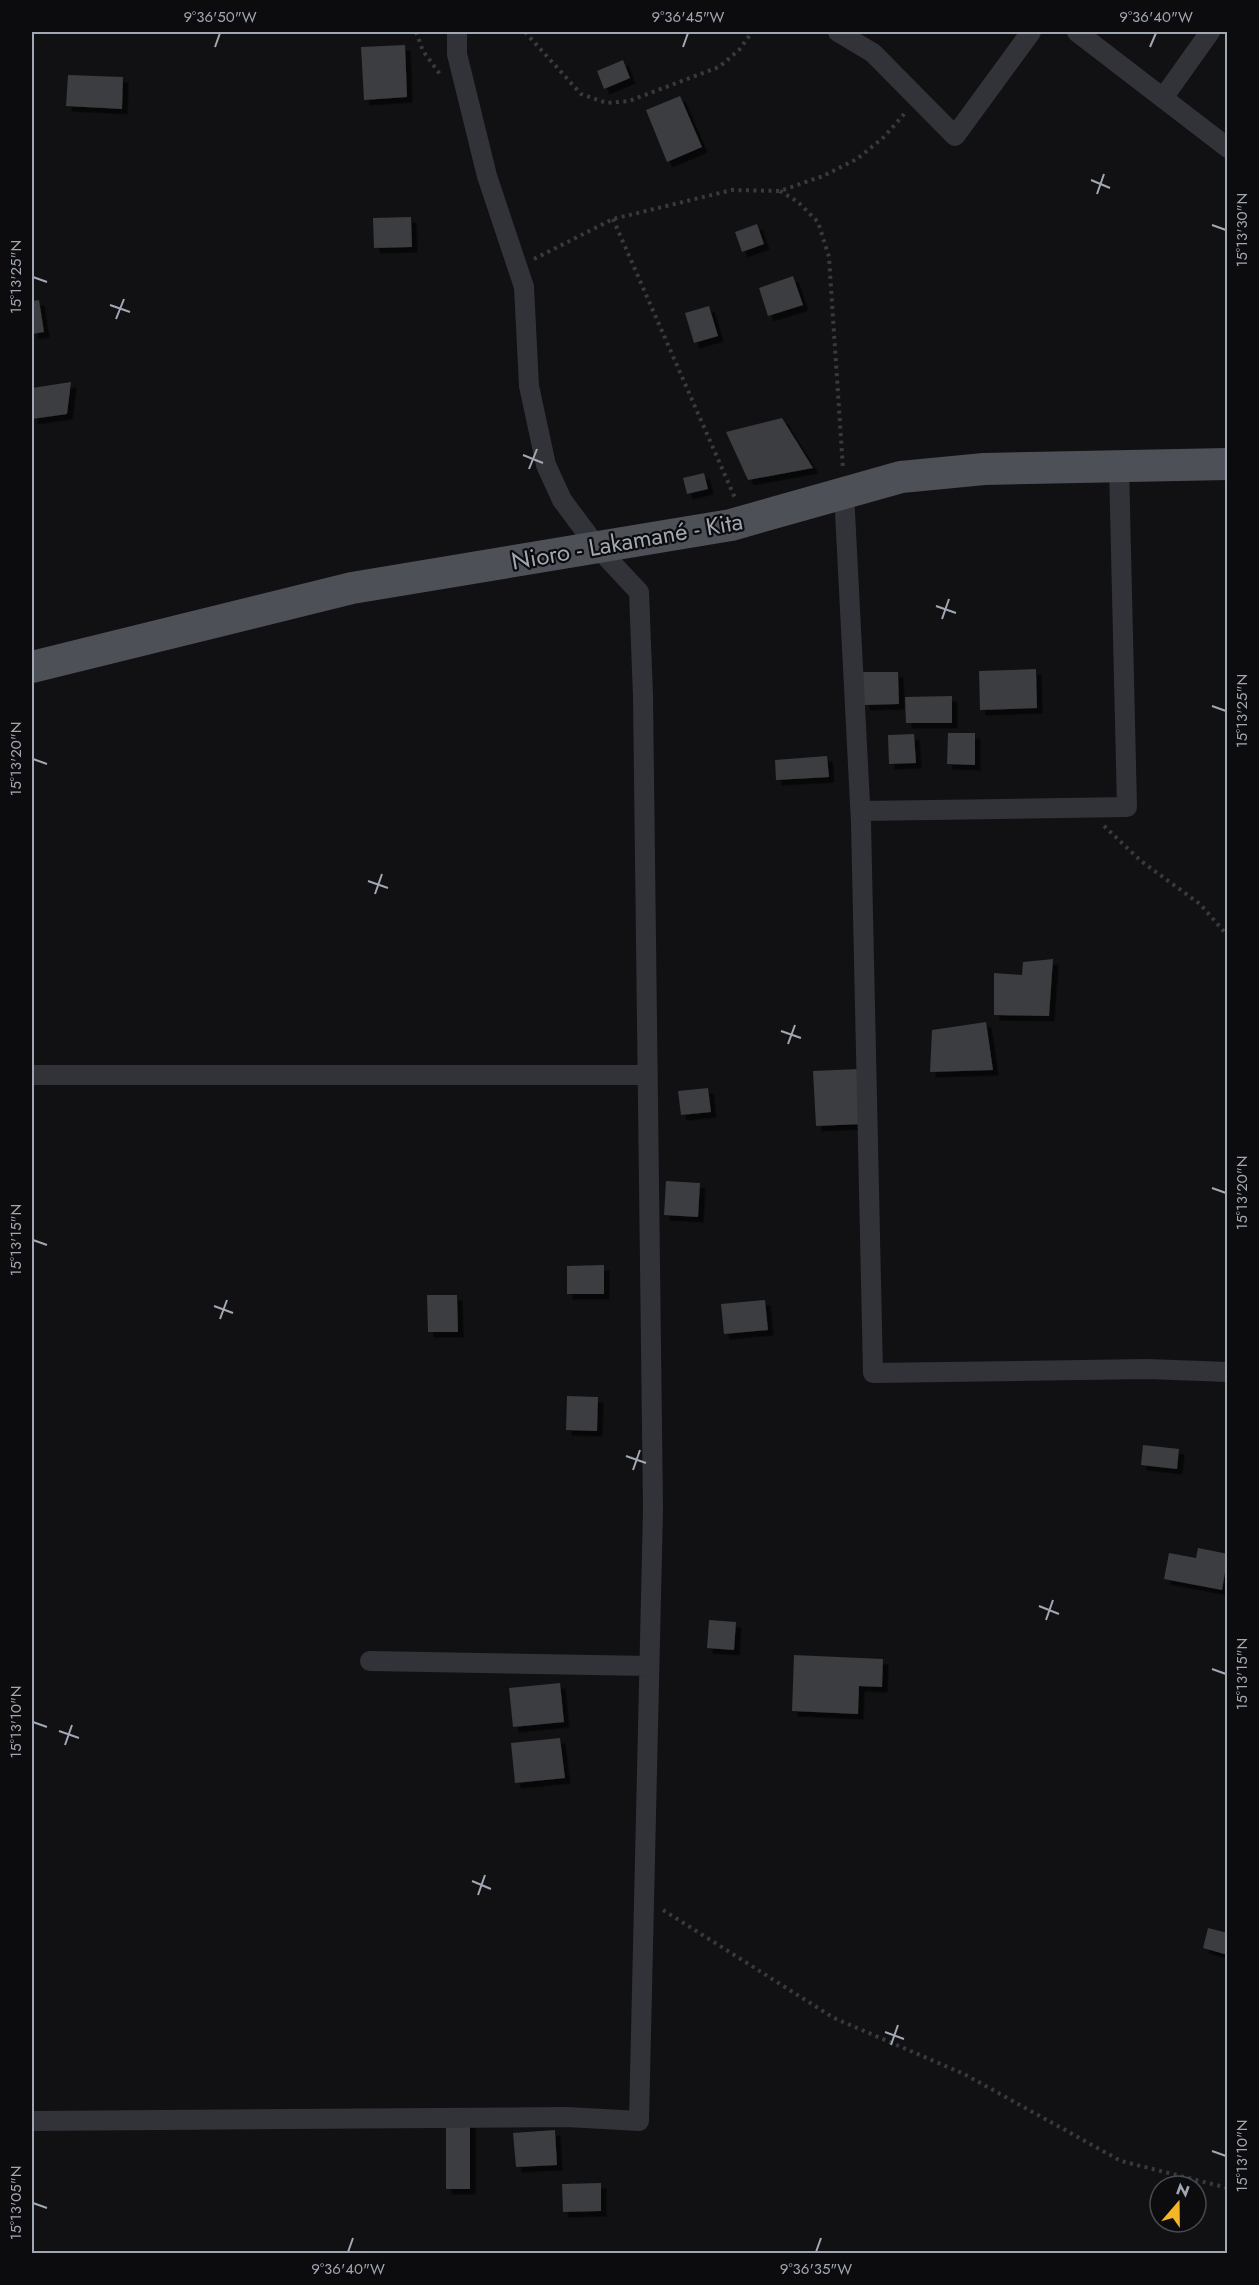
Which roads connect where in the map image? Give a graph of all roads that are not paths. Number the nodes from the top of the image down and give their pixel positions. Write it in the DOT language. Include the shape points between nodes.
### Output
graph roads {
  1 [pos="457,32"];
  2 [pos="838,32"];
  3 [pos="1031,32"];
  4 [pos="1077,32"];
  5 [pos="1210,32"];
  6 [pos="1164,98"];
  7 [pos="1227,148"];
  8 [pos="1227,464"];
  9 [pos="1119,466"];
  10 [pos="844,493"];
  11 [pos="597,547"];
  12 [pos="32,667"];
  13 [pos="861,811"];
  14 [pos="32,1075"];
  15 [pos="648,1075"];
  16 [pos="1227,1372"];
  17 [pos="370,1661"];
  18 [pos="649,1666"];
  19 [pos="32,2121"];
  1 -- 11 [label="street" via="457,54 487,176 524,287 529,386 546,465 562,500"];
  2 -- 3 [label="street" via="873,53 955,136"];
  4 -- 6 [label="street"];
  5 -- 6 [label="street"];
  6 -- 7 [label="street"];
  8 -- 9 [label="main road, Nioro - Lakamané - Kita"];
  9 -- 10 [label="main road, Nioro - Lakamané - Kita" via="984,469 901,477"];
  9 -- 13 [label="street" via="1127,807"];
  10 -- 11 [label="main road, Nioro - Lakamané - Kita" via="744,521"];
  10 -- 13 [label="street"];
  11 -- 12 [label="main road, Nioro - Lakamané - Kita" via="352,588"];
  11 -- 15 [label="street" via="639,592"];
  13 -- 16 [label="street" via="873,1372"];
  14 -- 15 [label="street"];
  15 -- 18 [label="street" via="653,1509"];
  17 -- 18 [label="street"];
  18 -- 19 [label="street" via="639,2121 567,2117"];
}
